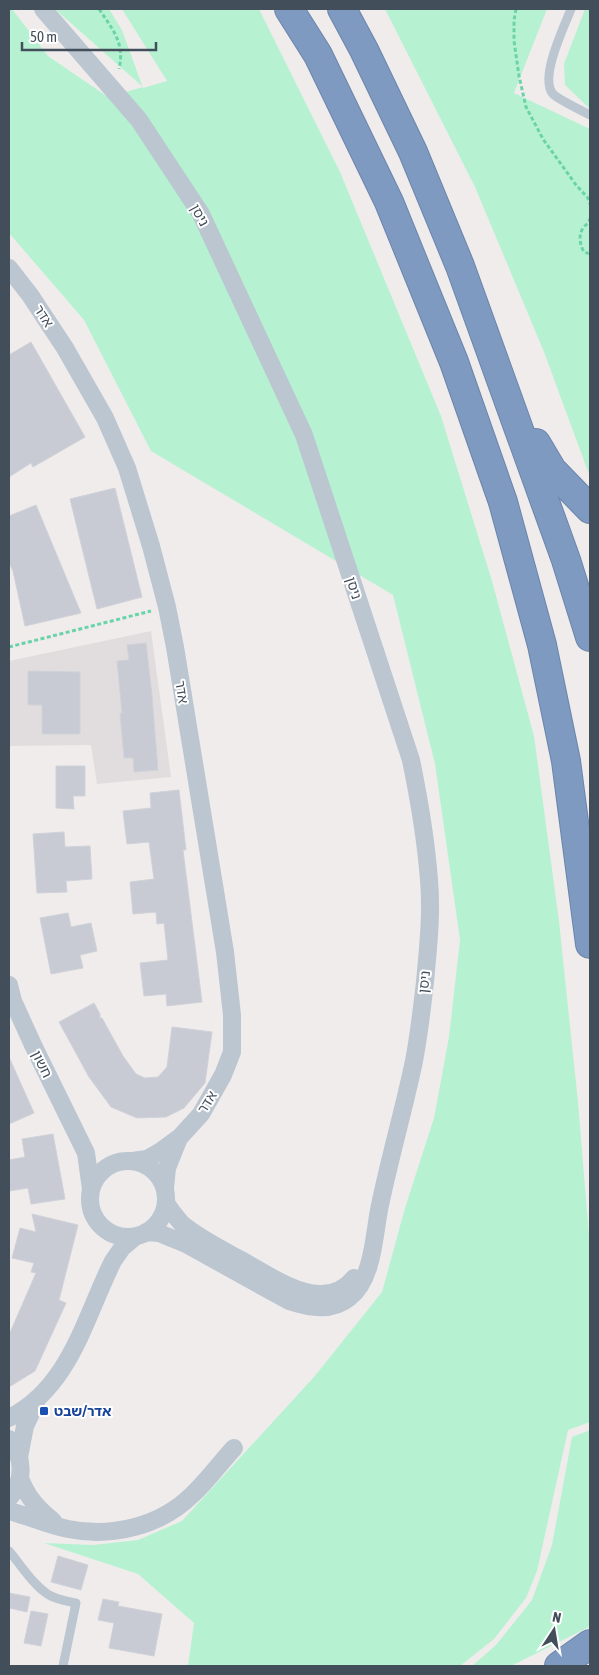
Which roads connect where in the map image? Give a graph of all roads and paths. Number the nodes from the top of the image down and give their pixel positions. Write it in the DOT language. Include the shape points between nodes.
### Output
graph roads {
  1 [pos="43,9"];
  2 [pos="99,9"];
  3 [pos="289,9"];
  4 [pos="342,9"];
  5 [pos="516,9"];
  6 [pos="570,9"];
  7 [pos="114,90"];
  8 [pos="590,115"];
  9 [pos="590,204"];
  10 [pos="590,218"];
  11 [pos="590,254"];
  12 [pos="9,268"];
  13 [pos="508,397"];
  14 [pos="590,509"];
  15 [pos="167,607"];
  16 [pos="590,637"];
  17 [pos="9,647"];
  18 [pos="590,944"];
  19 [pos="9,985"];
  20 [pos="180,1137"];
  21 [pos="80,1141"];
  22 [pos="125,1162"];
  23 [pos="92,1189"];
  24 [pos="165,1195"];
  25 [pos="101,1225"];
  26 [pos="141,1234"];
  27 [pos="374,1237"];
  28 [pos="106,1274"];
  29 [pos="42,1394"];
  30 [pos="9,1418"];
  31 [pos="9,1439"];
  32 [pos="234,1448"];
  33 [pos="19,1457"];
  34 [pos="20,1478"];
  35 [pos="9,1498"];
  36 [pos="9,1511"];
  37 [pos="59,1526"];
  38 [pos="10,1554"];
  39 [pos="590,1644"];
  40 [pos="63,1666"];
  41 [pos="559,1666"];
  1 -- 7 [label="street, ניסן"];
  2 -- 7 [label="path" via="116,35 122,56"];
  3 -- 18 [label="highway" via="318,55 389,202 454,362 503,502 542,645 566,761"];
  4 -- 13 [label="highway" via="413,152 460,266"];
  5 -- 9 [label="path" via="514,41 526,107 543,139"];
  6 -- 8 [label="lane" via="549,68 548,83 553,94"];
  7 -- 27 [label="street, ניסן" via="140,120 201,214 304,435 411,760 427,862 430,919 415,1059"];
  10 -- 11 [label="path" via="579,243 584,252"];
  12 -- 15 [label="street, אדר" via="65,348 106,418 127,468"];
  13 -- 14 [label="highway" via="552,470"];
  13 -- 16 [label="highway"];
  15 -- 17 [label="path"];
  15 -- 20 [label="street, אדר" via="225,952 232,1015 232,1052 224,1075 201,1114"];
  19 -- 21 [label="street, חשון" via="24,1026"];
  20 -- 22 [label="street, אדר" via="147,1159"];
  20 -- 24 [label="street, אדר" via="167,1168"];
  21 -- 22 [label="street, חשון" via="92,1151"];
  21 -- 23 [label="street, חשון" via="86,1152"];
  22 -- 23 [label="street" via="106,1168"];
  22 -- 24 [label="street" via="142,1163 156,1173"];
  23 -- 25 [label="street" via="92,1210"];
  24 -- 26 [label="street" via="162,1216 157,1224"];
  24 -- 27 [label="street, ניסן" via="181,1223 202,1238 307,1293 321,1294 348,1286"];
  25 -- 26 [label="street" via="116,1235"];
  25 -- 28 [label="street" via="107,1256"];
  26 -- 27 [label="street, ניסן" via="159,1234 186,1244 289,1301 321,1308 338,1305 358,1290 369,1264"];
  26 -- 28 [label="street" via="122,1248"];
  28 -- 29 [label="street" via="73,1352"];
  29 -- 30 [label="street"];
  29 -- 33 [label="street" via="25,1426"];
  31 -- 33 [label="street"];
  32 -- 37 [label="street" via="192,1495 156,1520 113,1531 90,1532"];
  33 -- 34 [label="street"];
  34 -- 35 [label="street"];
  34 -- 37 [label="street" via="32,1502"];
  36 -- 37 [label="street"];
  38 -- 40 [label="lane" via="49,1594 76,1602"];
  39 -- 41 [label="highway"];
}
